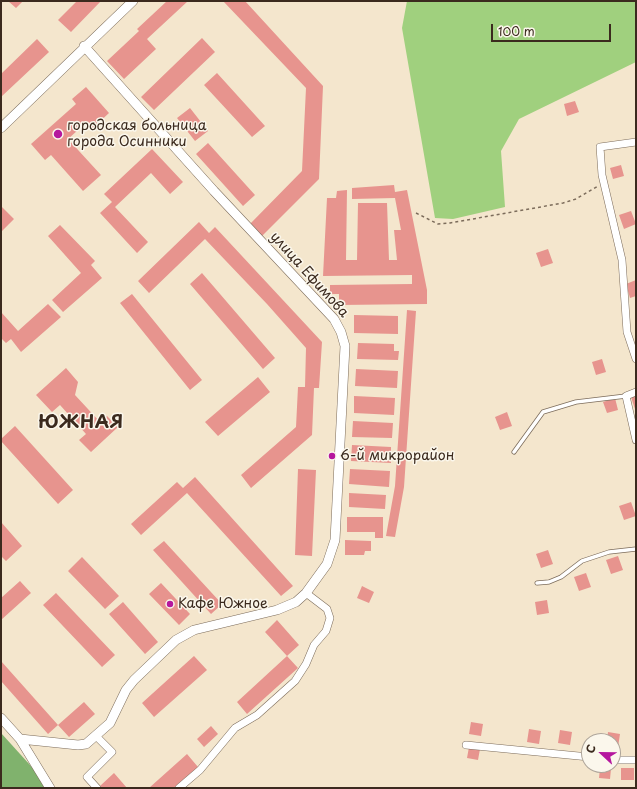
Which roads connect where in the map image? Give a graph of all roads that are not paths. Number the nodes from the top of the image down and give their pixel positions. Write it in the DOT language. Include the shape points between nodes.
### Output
graph roads {
  1 [pos="133,1"];
  2 [pos="84,46"];
  3 [pos="1,128"];
  4 [pos="636,142"];
  5 [pos="636,359"];
  6 [pos="636,392"];
  7 [pos="626,396"];
  8 [pos="636,440"];
  9 [pos="514,452"];
  10 [pos="636,549"];
  11 [pos="537,583"];
  12 [pos="306,593"];
  13 [pos="1,718"];
  14 [pos="96,736"];
  15 [pos="20,739"];
  16 [pos="466,745"];
  17 [pos="581,756"];
  18 [pos="621,760"];
  19 [pos="636,760"];
  20 [pos="50,788"];
  21 [pos="97,788"];
  22 [pos="179,788"];
  1 -- 2 [label="street"];
  2 -- 3 [label="street"];
  2 -- 12 [label="street, улица Ефимова" via="214,191 334,319 341,332 345,346 335,540 327,564"];
  4 -- 5 [label="street" via="600,147 604,182 622,260 627,332"];
  6 -- 7 [label="street"];
  7 -- 8 [label="street"];
  7 -- 9 [label="lane" via="576,402 543,412"];
  10 -- 11 [label="lane" via="609,552 582,561 561,577"];
  12 -- 14 [label="street, улица Ефимова" via="296,602 277,610 194,630 176,640 134,680 126,690 110,723"];
  12 -- 22 [label="street" via="327,609 330,618 326,631 314,645 295,681 257,715 235,728 200,770"];
  13 -- 15 [label="street"];
  14 -- 15 [label="street, улица Ефимова" via="86,744 78,745"];
  14 -- 21 [label="street" via="112,752 87,777"];
  15 -- 20 [label="street"];
  16 -- 17 [label="street"];
  18 -- 19 [label="street"];
}
